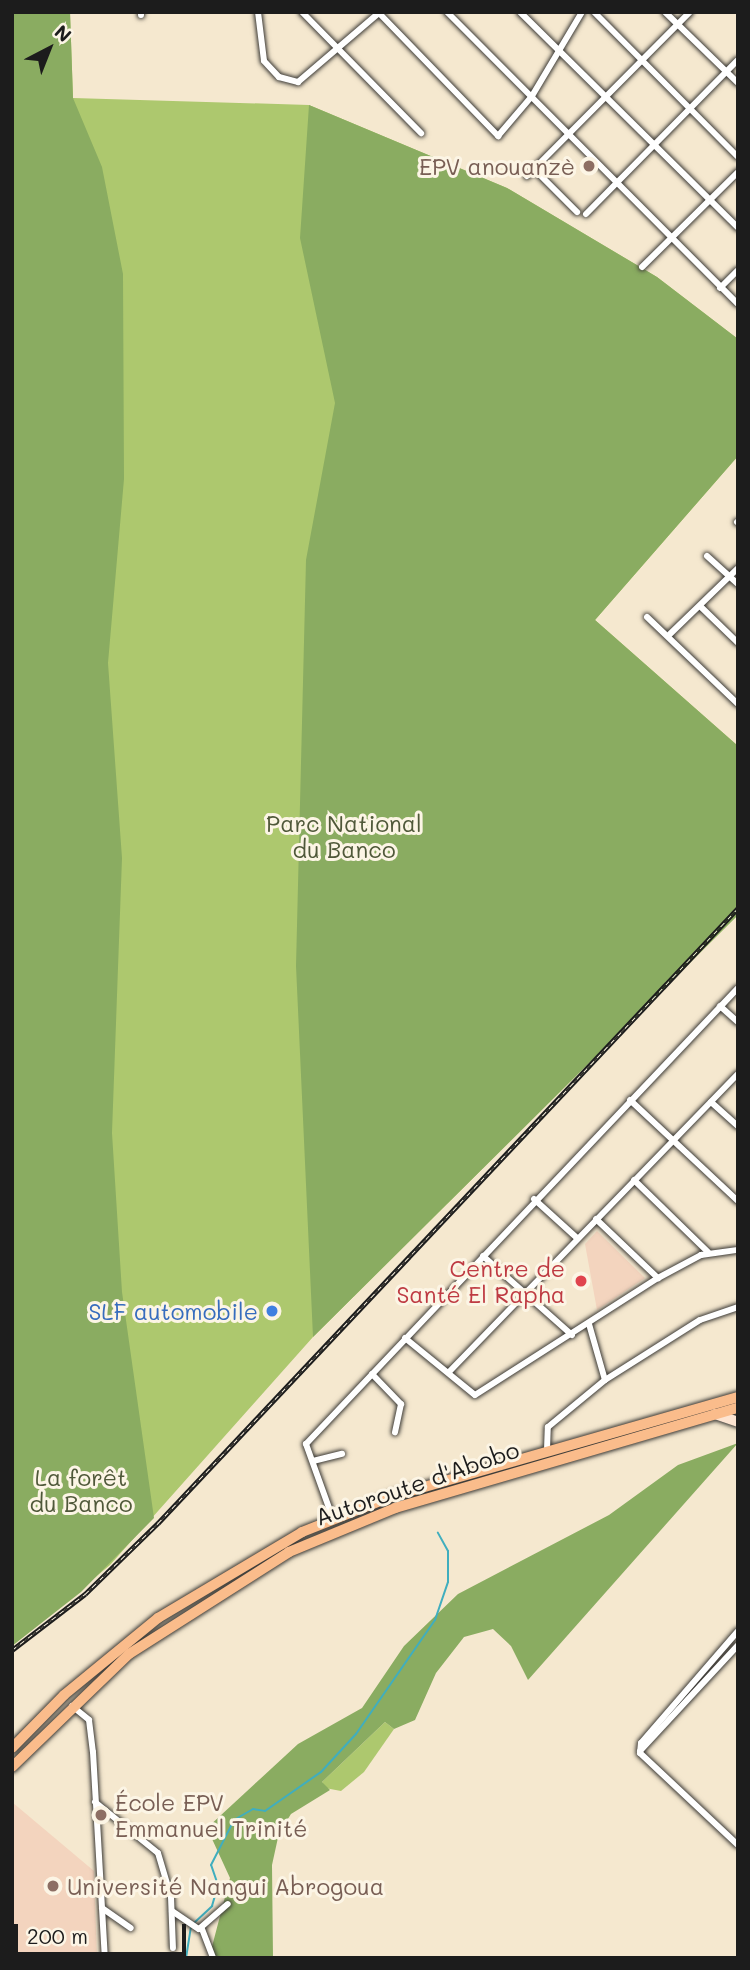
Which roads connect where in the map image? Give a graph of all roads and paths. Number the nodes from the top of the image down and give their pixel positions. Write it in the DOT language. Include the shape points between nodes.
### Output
graph roads {
  1 [pos="258,12"];
  2 [pos="302,12"];
  3 [pos="379,12"];
  4 [pos="447,12"];
  5 [pos="520,12"];
  6 [pos="582,12"];
  7 [pos="594,12"];
  8 [pos="665,12"];
  9 [pos="690,12"];
  10 [pos="678,24"];
  11 [pos="341,50"];
  12 [pos="560,51"];
  13 [pos="738,60"];
  14 [pos="642,61"];
  15 [pos="727,72"];
  16 [pos="738,83"];
  17 [pos="532,96"];
  18 [pos="606,98"];
  19 [pos="690,108"];
  20 [pos="421,133"];
  21 [pos="568,134"];
  22 [pos="653,144"];
  23 [pos="738,157"];
  24 [pos="534,169"];
  25 [pos="738,172"];
  26 [pos="527,176"];
  27 [pos="616,181"];
  28 [pos="708,200"];
  29 [pos="577,212"];
  30 [pos="586,214"];
  31 [pos="738,228"];
  32 [pos="671,238"];
  33 [pos="642,267"];
  34 [pos="738,270"];
  35 [pos="720,288"];
  36 [pos="738,304"];
  37 [pos="707,555"];
  38 [pos="738,568"];
  39 [pos="729,576"];
  40 [pos="738,584"];
  41 [pos="700,606"];
  42 [pos="647,617"];
  43 [pos="670,634"];
  44 [pos="738,643"];
  45 [pos="738,704"];
  46 [pos="738,988"];
  47 [pos="720,1006"];
  48 [pos="738,1022"];
  49 [pos="738,1074"];
  50 [pos="630,1100"];
  51 [pos="711,1102"];
  52 [pos="738,1126"];
  53 [pos="672,1140"];
  54 [pos="634,1180"];
  55 [pos="534,1199"];
  56 [pos="738,1201"];
  57 [pos="596,1219"];
  58 [pos="577,1238"];
  59 [pos="738,1250"];
  60 [pos="708,1252"];
  61 [pos="482,1256"];
  62 [pos="658,1278"];
  63 [pos="524,1292"];
  64 [pos="738,1307"];
  65 [pos="589,1324"];
  66 [pos="572,1335"];
  67 [pos="405,1338"];
  68 [pos="449,1372"];
  69 [pos="372,1374"];
  70 [pos="605,1380"];
  71 [pos="738,1397"];
  72 [pos="738,1408"];
  73 [pos="715,1414"];
  74 [pos="738,1422"];
  75 [pos="395,1432"];
  76 [pos="547,1450"];
  77 [pos="342,1454"];
  78 [pos="313,1461"];
  79 [pos="333,1519"];
  80 [pos="738,1631"];
  81 [pos="738,1645"];
  82 [pos="71,1704"];
  83 [pos="12,1748"];
  84 [pos="640,1751"];
  85 [pos="12,1767"];
  86 [pos="95,1802"];
  87 [pos="738,1844"];
  88 [pos="228,1904"];
  89 [pos="102,1908"];
  90 [pos="172,1911"];
  91 [pos="131,1928"];
  92 [pos="201,1929"];
  93 [pos="173,1948"];
  94 [pos="105,1958"];
  95 [pos="213,1958"];
  1 -- 11 [label="street" via="258,49 279,77 303,82"];
  2 -- 11 [label="street"];
  3 -- 11 [label="street"];
  3 -- 17 [label="street" via="496,136"];
  4 -- 17 [label="street"];
  5 -- 12 [label="street"];
  6 -- 12 [label="street"];
  7 -- 14 [label="street"];
  8 -- 10 [label="street"];
  9 -- 10 [label="street"];
  10 -- 14 [label="street"];
  10 -- 15 [label="street"];
  11 -- 20 [label="street"];
  12 -- 17 [label="street"];
  12 -- 18 [label="street"];
  13 -- 15 [label="street"];
  14 -- 18 [label="street"];
  14 -- 19 [label="street"];
  15 -- 16 [label="street"];
  15 -- 19 [label="street"];
  17 -- 21 [label="street"];
  18 -- 21 [label="street"];
  18 -- 22 [label="street"];
  19 -- 22 [label="street"];
  19 -- 23 [label="street"];
  21 -- 24 [label="street"];
  21 -- 27 [label="street"];
  22 -- 27 [label="street"];
  22 -- 28 [label="street"];
  24 -- 26 [label="street"];
  24 -- 29 [label="street"];
  25 -- 28 [label="street"];
  27 -- 30 [label="street"];
  27 -- 32 [label="street"];
  28 -- 31 [label="street"];
  28 -- 32 [label="street"];
  32 -- 33 [label="street"];
  32 -- 35 [label="street"];
  34 -- 35 [label="street"];
  35 -- 36 [label="street"];
  37 -- 39 [label="street"];
  38 -- 39 [label="street"];
  39 -- 40 [label="street"];
  39 -- 41 [label="street"];
  41 -- 43 [label="street"];
  41 -- 44 [label="street"];
  42 -- 43 [label="street"];
  43 -- 45 [label="street"];
  46 -- 47 [label="street"];
  47 -- 48 [label="street"];
  47 -- 50 [label="street"];
  49 -- 51 [label="street"];
  50 -- 53 [label="street"];
  50 -- 55 [label="street"];
  51 -- 52 [label="street"];
  51 -- 53 [label="street"];
  53 -- 54 [label="street"];
  53 -- 56 [label="street"];
  54 -- 57 [label="street"];
  54 -- 60 [label="street"];
  55 -- 58 [label="street"];
  55 -- 61 [label="street"];
  57 -- 58 [label="street"];
  57 -- 62 [label="street"];
  58 -- 63 [label="street"];
  59 -- 60 [label="street"];
  60 -- 62 [label="street"];
  61 -- 63 [label="street"];
  61 -- 67 [label="street"];
  62 -- 65 [label="street"];
  63 -- 66 [label="street"];
  63 -- 68 [label="street"];
  64 -- 70 [label="street" via="700,1320"];
  65 -- 66 [label="street"];
  65 -- 70 [label="street"];
  66 -- 68 [label="street" via="475,1395"];
  67 -- 68 [label="street"];
  67 -- 69 [label="street"];
  69 -- 75 [label="street" via="401,1404"];
  69 -- 78 [label="street" via="306,1444"];
  70 -- 76 [label="street" via="548,1427"];
  71 -- 76 [label="main road"];
  72 -- 73 [label="main road, Autoroute d'Abobo"];
  73 -- 74 [label="main road"];
  73 -- 82 [label="main road, Autoroute d'Abobo" via="395,1508 307,1543 195,1607"];
  76 -- 79 [label="main road"];
  77 -- 78 [label="street"];
  78 -- 79 [label="street"];
  79 -- 83 [label="main road" via="242,1564 166,1613 87,1675"];
  80 -- 84 [label="street"];
  81 -- 84 [label="street"];
  82 -- 85 [label="main road, Autoroute d'Abobo"];
  82 -- 86 [label="street" via="89,1720"];
  84 -- 87 [label="street"];
  86 -- 89 [label="street"];
  86 -- 90 [label="street" via="158,1853"];
  88 -- 92 [label="street"];
  89 -- 91 [label="street"];
  89 -- 94 [label="street"];
  90 -- 92 [label="street" via="190,1928"];
  90 -- 93 [label="street"];
  92 -- 95 [label="street"];
}
